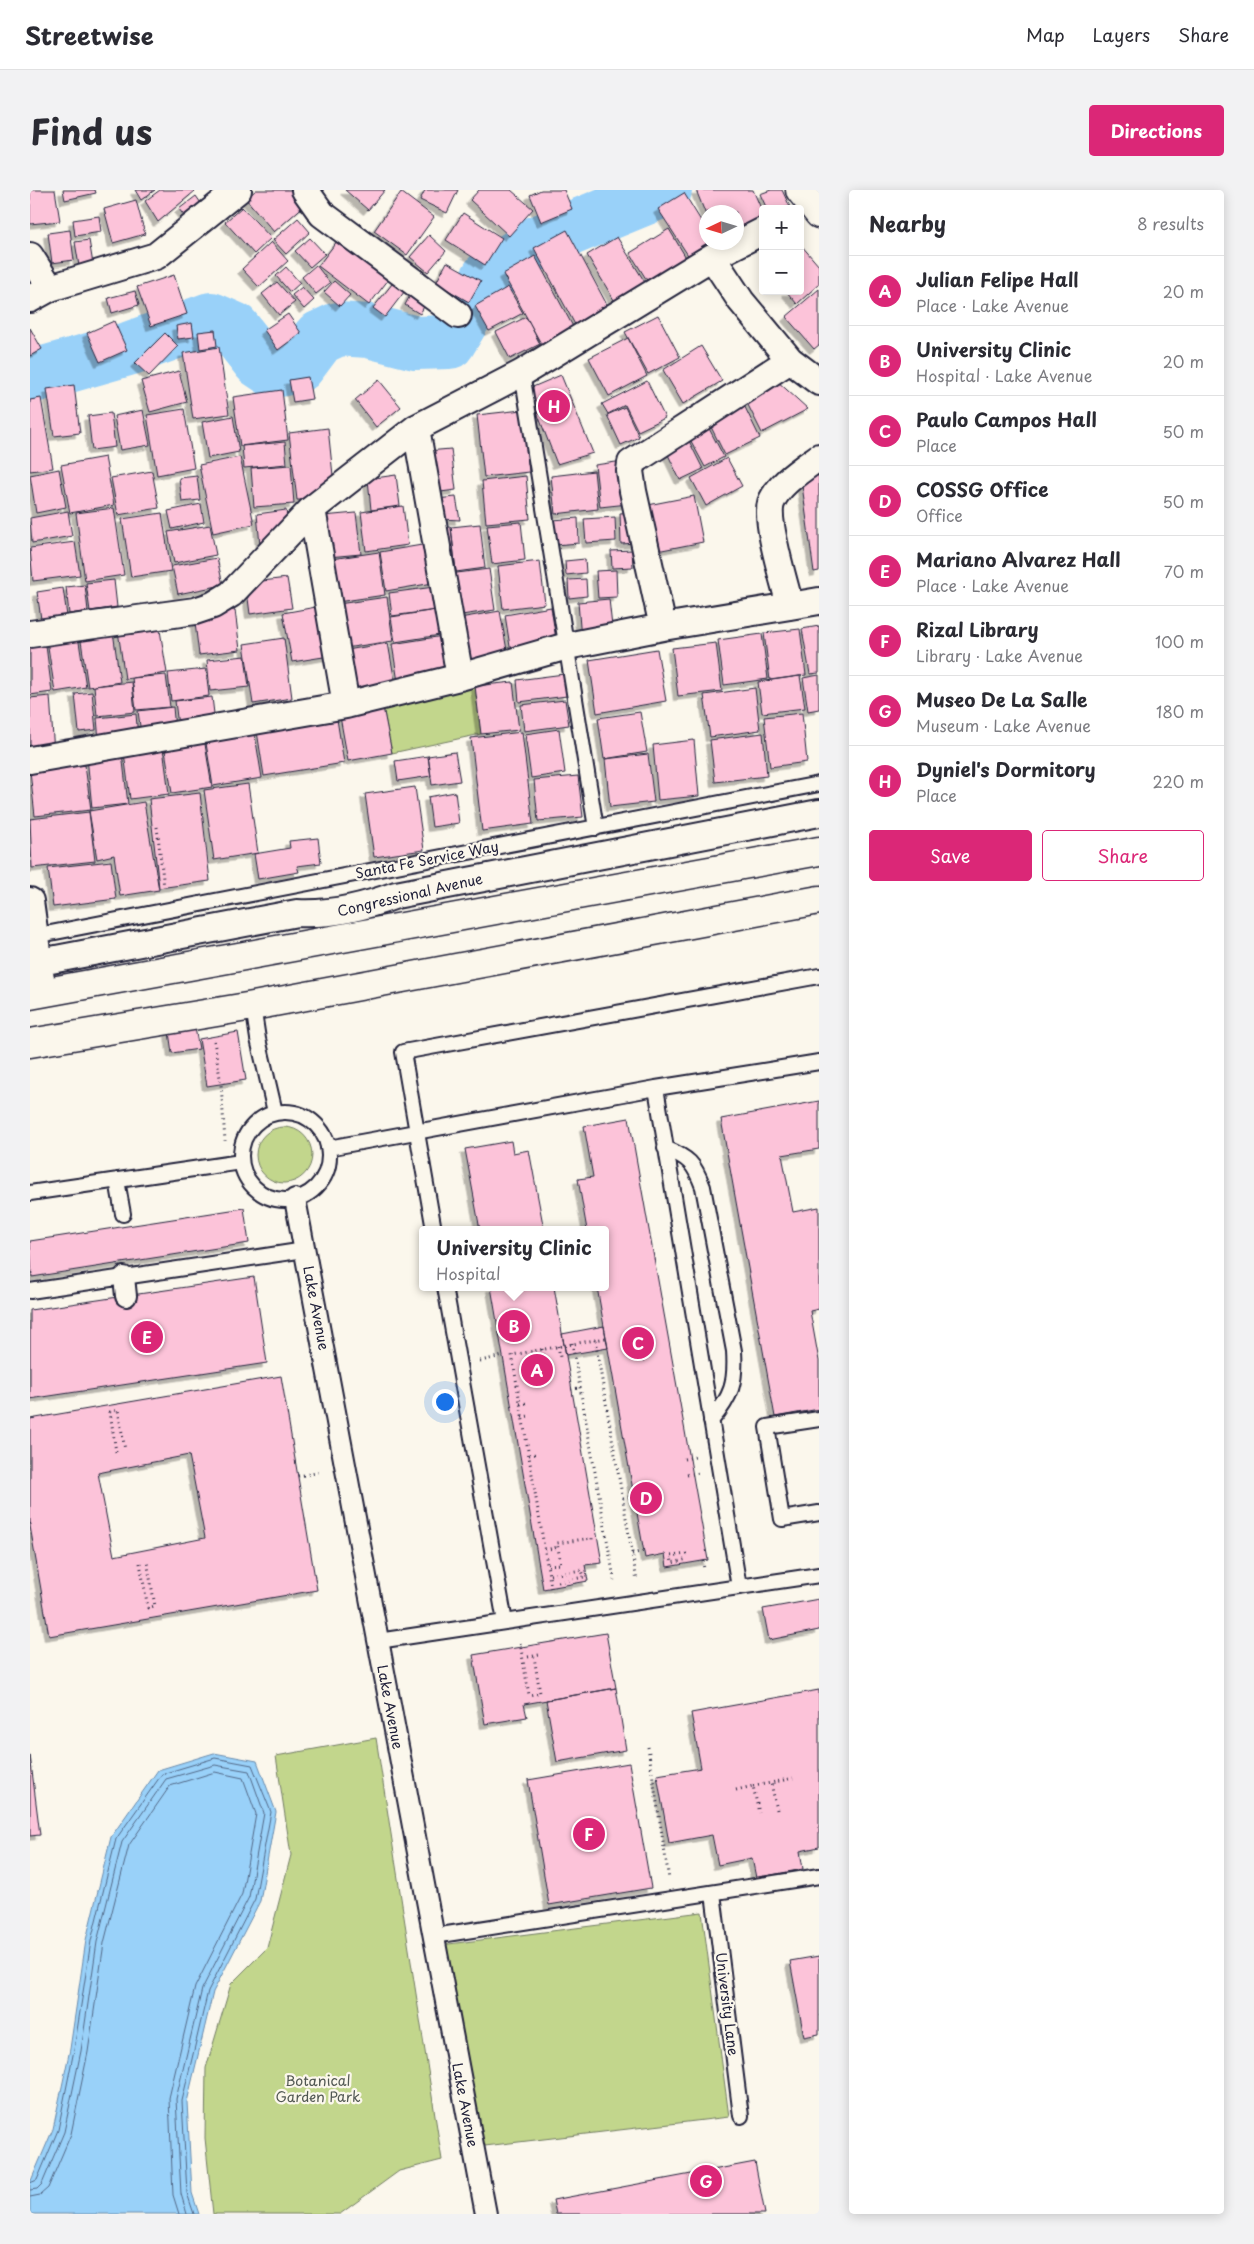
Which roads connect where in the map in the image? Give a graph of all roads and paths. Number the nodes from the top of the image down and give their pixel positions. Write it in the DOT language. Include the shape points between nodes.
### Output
graph roads {
  1 [pos="238,190"];
  2 [pos="305,190"];
  3 [pos="759,233"];
  4 [pos="30,256"];
  5 [pos="712,258"];
  6 [pos="40,294"];
  7 [pos="458,315"];
  8 [pos="790,360"];
  9 [pos="522,373"];
  10 [pos="819,382"];
  11 [pos="416,428"];
  12 [pos="819,457"];
  13 [pos="312,509"];
  14 [pos="819,601"];
  15 [pos="790,606"];
  16 [pos="663,627"];
  17 [pos="30,634"];
  18 [pos="567,646"];
  19 [pos="460,676"];
  20 [pos="346,705"];
  21 [pos="30,760"];
  22 [pos="819,784"];
  23 [pos="819,813"];
  24 [pos="157,827"];
  25 [pos="596,828"];
  26 [pos="819,851"];
  27 [pos="164,887"];
  28 [pos="819,900"];
  29 [pos="30,901"];
  30 [pos="35,936"];
  31 [pos="34,963"];
  32 [pos="819,976"];
  33 [pos="36,994"];
  34 [pos="253,1006"];
  35 [pos="214,1036"];
  36 [pos="30,1043"];
  37 [pos="819,1062"];
  38 [pos="656,1088"];
  39 [pos="275,1112"];
  40 [pos="417,1130"];
  41 [pos="328,1148"];
  42 [pos="665,1148"];
  43 [pos="241,1162"];
  44 [pos="227,1163"];
  45 [pos="117,1180"];
  46 [pos="30,1193"];
  47 [pos="295,1199"];
  48 [pos="123,1214"];
  49 [pos="433,1226"];
  50 [pos="305,1250"];
  51 [pos="30,1291"];
  52 [pos="446,1291"];
  53 [pos="606,1338"];
  54 [pos="595,1340"];
  55 [pos="572,1343"];
  56 [pos="558,1346"];
  57 [pos="640,1346"];
  58 [pos="542,1349"];
  59 [pos="560,1356"];
  60 [pos="544,1359"];
  61 [pos="533,1361"];
  62 [pos="526,1362"];
  63 [pos="643,1362"];
  64 [pos="580,1388"];
  65 [pos="571,1389"];
  66 [pos="527,1403"];
  67 [pos="520,1404"];
  68 [pos="529,1416"];
  69 [pos="522,1417"];
  70 [pos="819,1419"];
  71 [pos="711,1421"];
  72 [pos="125,1450"];
  73 [pos="116,1452"];
  74 [pos="536,1454"];
  75 [pos="529,1455"];
  76 [pos="700,1456"];
  77 [pos="684,1459"];
  78 [pos="538,1470"];
  79 [pos="531,1471"];
  80 [pos="698,1473"];
  81 [pos="687,1475"];
  82 [pos="635,1496"];
  83 [pos="623,1498"];
  84 [pos="819,1513"];
  85 [pos="592,1542"];
  86 [pos="558,1547"];
  87 [pos="545,1550"];
  88 [pos="644,1551"];
  89 [pos="632,1554"];
  90 [pos="687,1554"];
  91 [pos="688,1560"];
  92 [pos="147,1561"];
  93 [pos="140,1563"];
  94 [pos="548,1565"];
  95 [pos="556,1574"];
  96 [pos="550,1575"];
  97 [pos="819,1575"];
  98 [pos="739,1587"];
  99 [pos="552,1588"];
  100 [pos="640,1602"];
  101 [pos="619,1605"];
  102 [pos="505,1622"];
  103 [pos="378,1641"];
  104 [pos="520,1647"];
  105 [pos="539,1655"];
  106 [pos="534,1656"];
  107 [pos="528,1657"];
  108 [pos="648,1747"];
  109 [pos="793,1778"];
  110 [pos="771,1783"];
  111 [pos="753,1786"];
  112 [pos="736,1790"];
  113 [pos="777,1810"];
  114 [pos="759,1813"];
  115 [pos="819,1876"];
  116 [pos="713,1893"];
  117 [pos="672,1899"];
  118 [pos="434,1936"];
  119 [pos="741,2116"];
  120 [pos="486,2214"];
  1 -- 6 [label="street" via="156,256"];
  2 -- 7 [label="street" via="322,214"];
  3 -- 5 [label="street"];
  4 -- 6 [label="street"];
  5 -- 8 [label="street" via="742,302"];
  5 -- 9 [label="street"];
  8 -- 10 [label="street"];
  8 -- 16 [label="street" via="631,463 633,491"];
  9 -- 11 [label="street"];
  9 -- 18 [label="lane"];
  11 -- 13 [label="street"];
  11 -- 19 [label="street"];
  12 -- 15 [label="street" via="788,480 771,502 770,524"];
  13 -- 17 [label="street" via="231,594 213,605 195,611"];
  13 -- 20 [label="street"];
  14 -- 15 [label="street"];
  15 -- 16 [label="street"];
  16 -- 18 [label="street"];
  18 -- 19 [label="street"];
  18 -- 25 [label="lane"];
  19 -- 20 [label="street"];
  20 -- 21 [label="street"];
  22 -- 25 [label="lane, Santa Fe Service Way"];
  23 -- 31 [label="street, Congressional Avenue" via="396,895 370,905 320,915 297,913"];
  24 -- 27 [label="path"];
  25 -- 30 [label="lane, Santa Fe Service Way"];
  26 -- 33 [label="main road, Congressional Avenue"];
  28 -- 34 [label="main road"];
  29 -- 30 [label="street"];
  30 -- 31 [label="street"];
  31 -- 33 [label="street"];
  32 -- 40 [label="lane" via="403,1052"];
  34 -- 36 [label="main road"];
  34 -- 39 [label="lane"];
  35 -- 44 [label="path"];
  37 -- 38 [label="lane"];
  38 -- 40 [label="lane"];
  38 -- 42 [label="lane"];
  39 -- 41 [label="lane" via="303,1115 315,1123"];
  39 -- 43 [label="lane" via="263,1117 245,1136"];
  40 -- 41 [label="lane"];
  40 -- 49 [label="lane"];
  41 -- 47 [label="lane" via="329,1161 322,1180 308,1194"];
  42 -- 71 [label="lane"];
  42 -- 71 [label="lane" via="691,1162 703,1186 734,1351 736,1377 731,1393"];
  43 -- 44 [label="lane"];
  43 -- 47 [label="lane" via="245,1176 254,1188 266,1196"];
  44 -- 45 [label="lane"];
  45 -- 46 [label="lane"];
  45 -- 48 [label="lane"];
  47 -- 50 [label="street, Lake Avenue"];
  50 -- 51 [label="lane" via="125,1286"];
  50 -- 103 [label="street, Lake Avenue"];
  52 -- 102 [label="lane"];
  53 -- 54 [label="path"];
  54 -- 55 [label="path"];
  54 -- 83 [label="path"];
  55 -- 56 [label="path"];
  55 -- 64 [label="path"];
  56 -- 58 [label="path"];
  56 -- 59 [label="path"];
  57 -- 63 [label="path"];
  58 -- 60 [label="path"];
  58 -- 67 [label="path" via="512,1355"];
  61 -- 62 [label="path" via="536,1382 530,1384"];
  64 -- 65 [label="path"];
  64 -- 101 [label="path"];
  66 -- 67 [label="path"];
  67 -- 69 [label="path"];
  68 -- 69 [label="path"];
  69 -- 75 [label="path"];
  70 -- 84 [label="lane" via="767,1427 782,1519"];
  71 -- 98 [label="lane"];
  72 -- 73 [label="path" via="118,1410 110,1412"];
  74 -- 75 [label="path"];
  75 -- 79 [label="path"];
  76 -- 77 [label="path"];
  78 -- 79 [label="path"];
  79 -- 87 [label="path"];
  80 -- 81 [label="path"];
  82 -- 83 [label="path"];
  83 -- 89 [label="path"];
  85 -- 86 [label="path" via="592,1538 557,1543"];
  86 -- 87 [label="path"];
  86 -- 94 [label="path" via="561,1564"];
  87 -- 94 [label="path"];
  88 -- 89 [label="path"];
  89 -- 100 [label="path"];
  90 -- 91 [label="path" via="671,1556 672,1562"];
  92 -- 93 [label="path" via="155,1606 148,1608"];
  94 -- 96 [label="path"];
  95 -- 96 [label="path" via="580,1569 581,1574 582,1579 558,1582 584,1577 582,1570"];
  96 -- 99 [label="path"];
  97 -- 98 [label="lane"];
  98 -- 100 [label="lane"];
  100 -- 101 [label="lane"];
  101 -- 102 [label="lane"];
  102 -- 103 [label="lane"];
  103 -- 118 [label="street, Lake Avenue"];
  104 -- 106 [label="path" via="529,1695 540,1693"];
  105 -- 106 [label="path"];
  106 -- 107 [label="path"];
  108 -- 117 [label="path"];
  109 -- 110 [label="path"];
  110 -- 111 [label="path"];
  110 -- 113 [label="path"];
  111 -- 112 [label="path"];
  111 -- 114 [label="path"];
  115 -- 116 [label="lane"];
  116 -- 117 [label="lane"];
  116 -- 119 [label="lane, University Lane"];
  117 -- 118 [label="lane"];
  118 -- 120 [label="street, Lake Avenue"];
}
